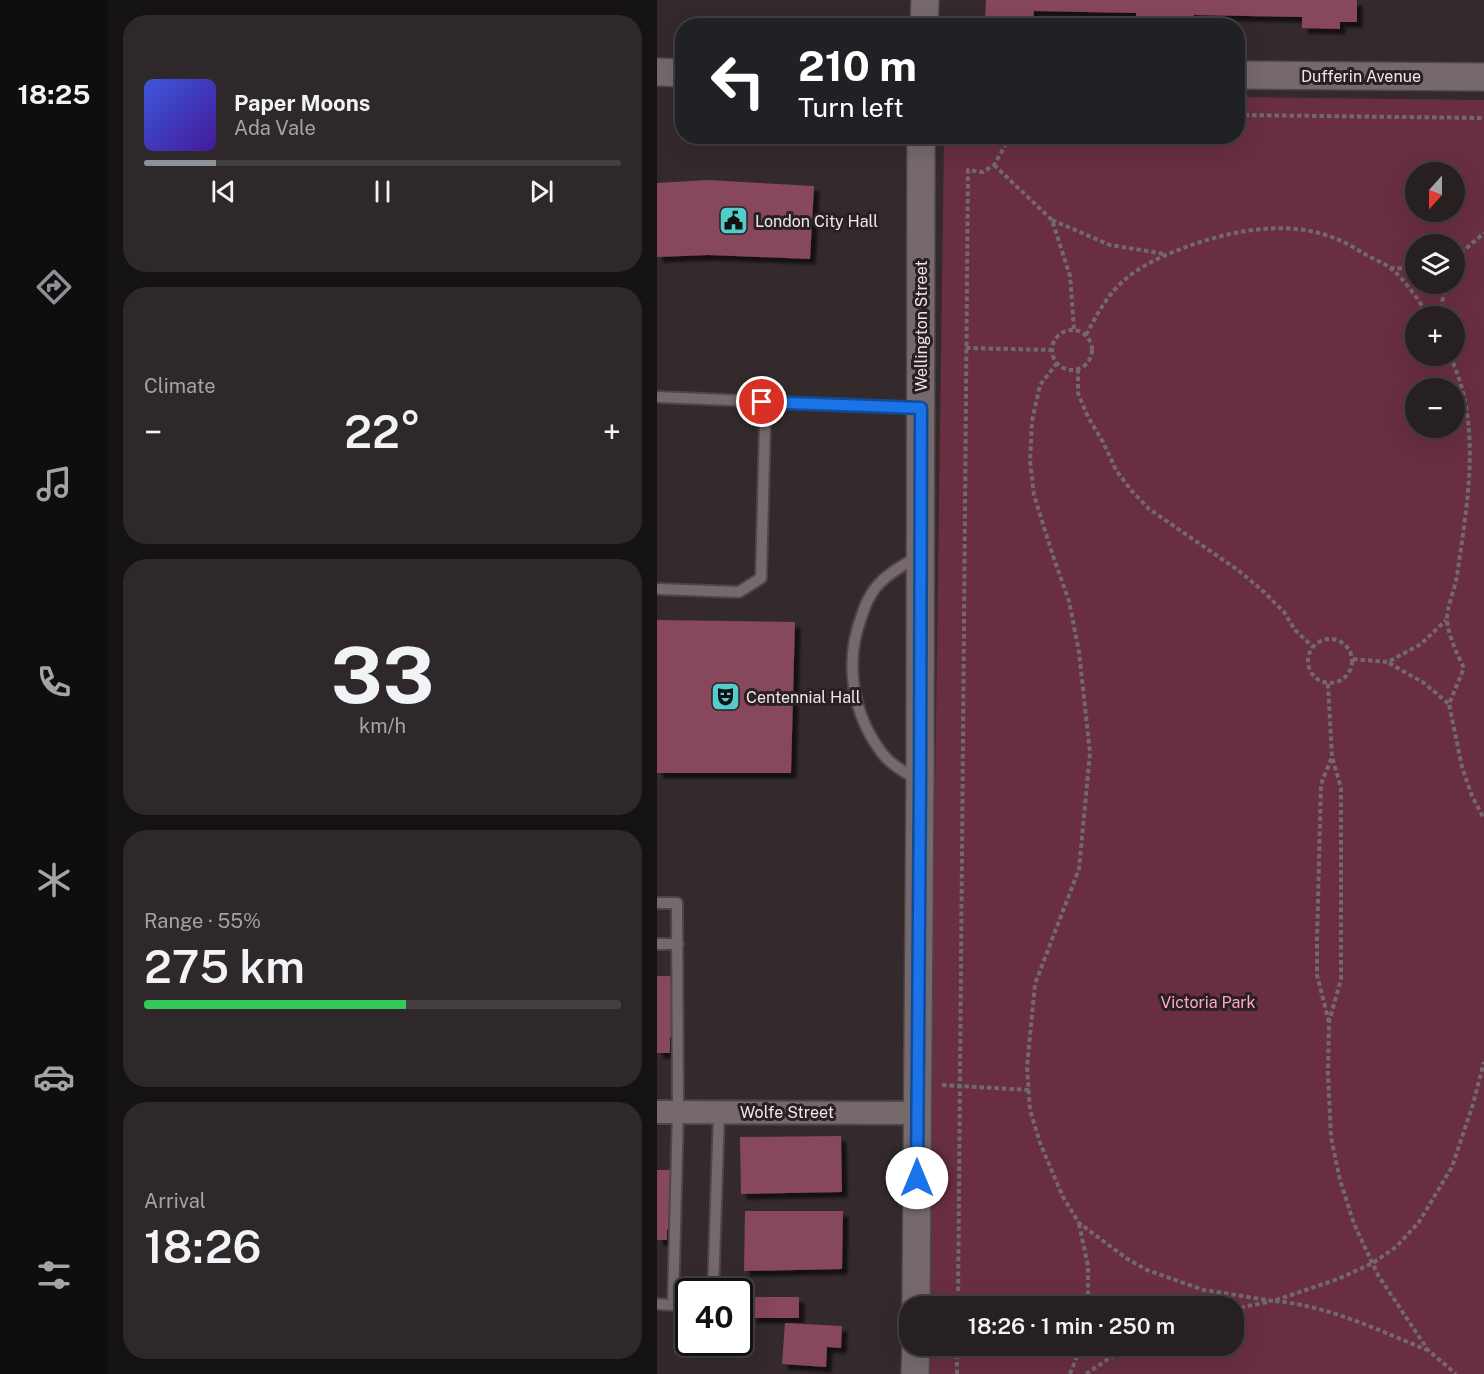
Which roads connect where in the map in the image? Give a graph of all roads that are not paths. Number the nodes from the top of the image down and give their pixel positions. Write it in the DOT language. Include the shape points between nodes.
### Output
graph roads {
  1 [pos="925,0"];
  2 [pos="924,18"];
  3 [pos="657,72"];
  4 [pos="675,73"];
  5 [pos="1245,75"];
  6 [pos="1484,77"];
  7 [pos="921,144"];
  8 [pos="657,397"];
  9 [pos="783,402"];
  10 [pos="921,408"];
  11 [pos="920,554"];
  12 [pos="657,589"];
  13 [pos="920,781"];
  14 [pos="657,903"];
  15 [pos="657,944"];
  16 [pos="678,944"];
  17 [pos="667,1112"];
  18 [pos="719,1112"];
  19 [pos="917,1113"];
  20 [pos="713,1278"];
  21 [pos="916,1296"];
  22 [pos="657,1304"];
  23 [pos="916,1356"];
  24 [pos="915,1374"];
  1 -- 2 [label="street"];
  3 -- 4 [label="street"];
  5 -- 6 [label="street, Dufferin Avenue"];
  7 -- 10 [label="street, Wellington Street"];
  8 -- 9 [label="lane"];
  9 -- 10 [label="lane"];
  9 -- 12 [label="lane" via="765,422 761,578 739,592"];
  10 -- 11 [label="street, Wellington Street"];
  11 -- 13 [label="street, Wellington Street"];
  11 -- 13 [label="lane" via="877,586 864,609 853,647 852,675 856,703 883,755"];
  13 -- 19 [label="street, Wellington Street"];
  14 -- 16 [label="lane" via="677,903"];
  15 -- 16 [label="lane"];
  16 -- 17 [label="lane"];
  17 -- 18 [label="street, Wolfe Street"];
  17 -- 22 [label="lane" via="673,1305"];
  18 -- 19 [label="street, Wolfe Street"];
  18 -- 20 [label="lane"];
  19 -- 21 [label="street, Wellington Street"];
  23 -- 24 [label="street"];
}
